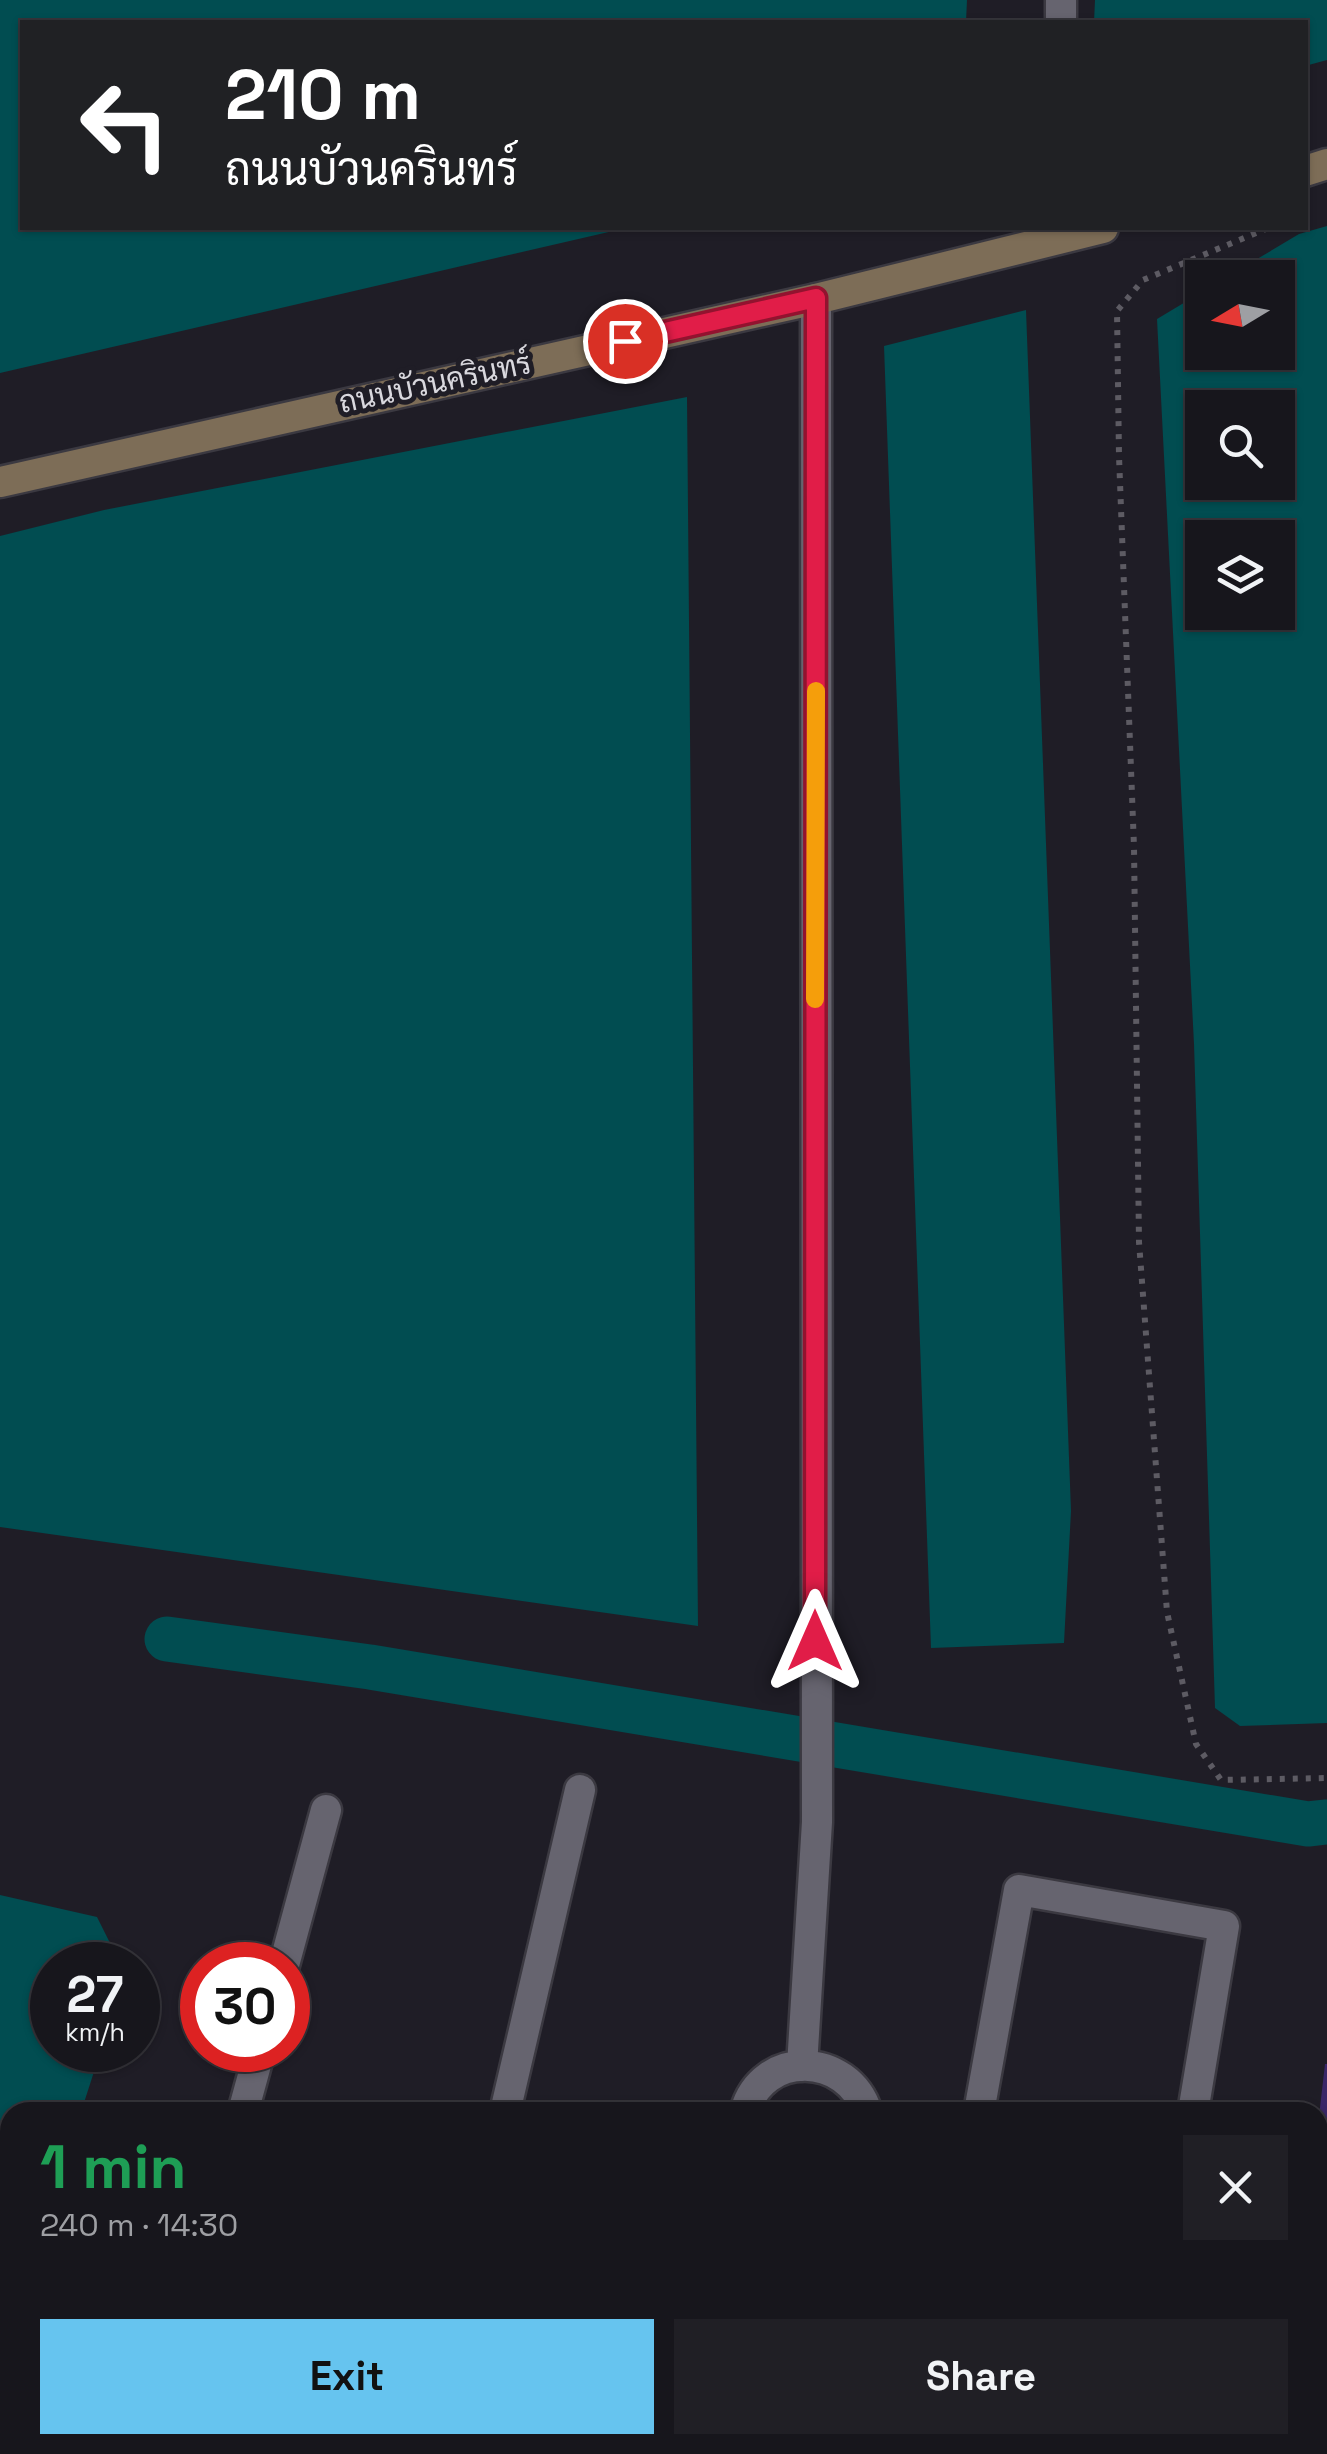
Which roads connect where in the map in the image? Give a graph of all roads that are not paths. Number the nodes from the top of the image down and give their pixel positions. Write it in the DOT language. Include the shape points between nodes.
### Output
graph roads {
  1 [pos="1088,230"];
  2 [pos="1059,234"];
  3 [pos="816,298"];
  4 [pos="0,482"];
  5 [pos="580,1790"];
  6 [pos="326,1810"];
  7 [pos="290,1942"];
  8 [pos="802,2066"];
  9 [pos="254,2072"];
  10 [pos="246,2102"];
  11 [pos="507,2102"];
  12 [pos="751,2102"];
  13 [pos="864,2102"];
  14 [pos="981,2102"];
  15 [pos="1195,2102"];
  1 -- 2 [label="street, ถนนบัวนครินทร์"];
  2 -- 3 [label="street, ถนนบัวนครินทร์"];
  3 -- 4 [label="street, ถนนบัวนครินทร์"];
  3 -- 8 [label="street" via="817,1822"];
  5 -- 11 [label="street"];
  6 -- 7 [label="street"];
  8 -- 12 [label="street" via="772,2074"];
  8 -- 13 [label="street" via="833,2070"];
  9 -- 10 [label="street"];
  14 -- 15 [label="street" via="1019,1890 1224,1926"];
}
